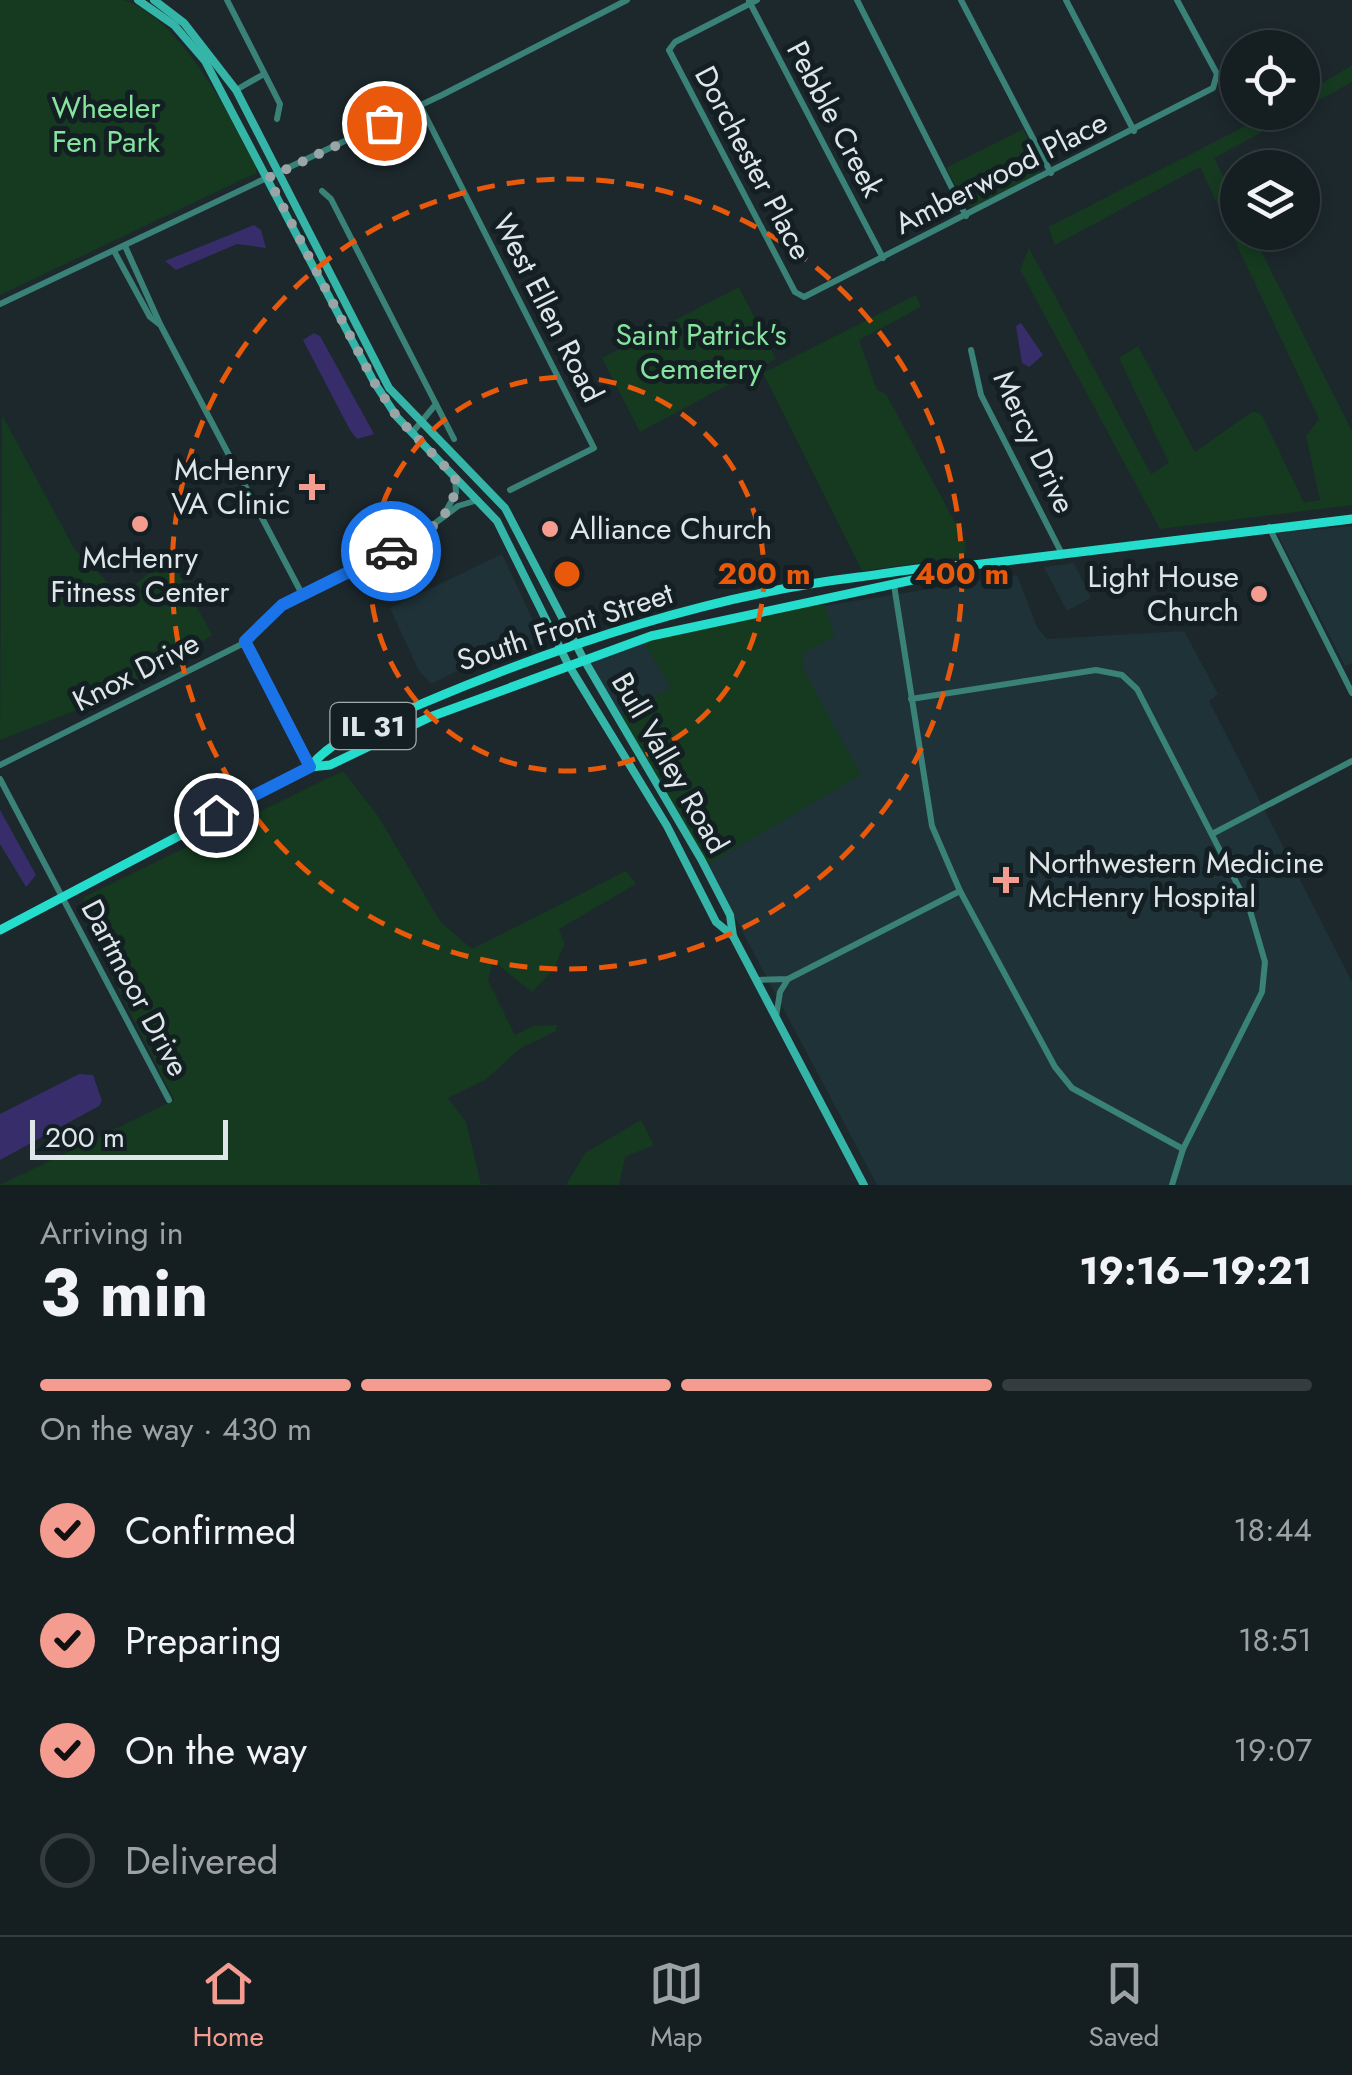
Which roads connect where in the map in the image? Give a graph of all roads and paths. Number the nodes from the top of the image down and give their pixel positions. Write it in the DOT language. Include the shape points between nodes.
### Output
graph roads {
  1 [pos="138,0"];
  2 [pos="154,0"];
  3 [pos="226,0"];
  4 [pos="627,0"];
  5 [pos="857,0"];
  6 [pos="960,0"];
  7 [pos="1066,0"];
  8 [pos="1178,0"];
  9 [pos="751,1"];
  10 [pos="264,74"];
  11 [pos="236,90"];
  12 [pos="420,106"];
  13 [pos="277,119"];
  14 [pos="1134,131"];
  15 [pos="278,172"];
  16 [pos="1050,173"];
  17 [pos="268,178"];
  18 [pos="322,192"];
  19 [pos="966,216"];
  20 [pos="124,246"];
  21 [pos="114,251"];
  22 [pos="882,258"];
  23 [pos="801,298"];
  24 [pos="0,304"];
  25 [pos="160,324"];
  26 [pos="972,350"];
  27 [pos="436,404"];
  28 [pos="420,424"];
  29 [pos="412,434"];
  30 [pos="454,438"];
  31 [pos="455,477"];
  32 [pos="510,490"];
  33 [pos="478,500"];
  34 [pos="1352,519"];
  35 [pos="440,520"];
  36 [pos="1269,526"];
  37 [pos="1060,552"];
  38 [pos="973,566"];
  39 [pos="894,584"];
  40 [pos="302,594"];
  41 [pos="245,641"];
  42 [pos="576,644"];
  43 [pos="561,650"];
  44 [pos="583,658"];
  45 [pos="568,664"];
  46 [pos="1352,693"];
  47 [pos="911,699"];
  48 [pos="1352,760"];
  49 [pos="0,765"];
  50 [pos="310,767"];
  51 [pos="0,779"];
  52 [pos="1212,834"];
  53 [pos="960,891"];
  54 [pos="62,897"];
  55 [pos="0,930"];
  56 [pos="733,936"];
  57 [pos="788,978"];
  58 [pos="756,980"];
  59 [pos="776,1017"];
  60 [pos="169,1100"];
  61 [pos="1183,1148"];
  62 [pos="864,1185"];
  63 [pos="1172,1185"];
  1 -- 17 [label="street, Bull Valley Road" via="206,61"];
  2 -- 11 [label="street, Bull Valley Road" via="184,23"];
  3 -- 10 [label="street"];
  4 -- 12 [label="street"];
  5 -- 19 [label="street"];
  6 -- 16 [label="street"];
  7 -- 14 [label="street"];
  8 -- 14 [label="street, Amberwood Place" via="1217,82"];
  9 -- 22 [label="street, Pebble Creek"];
  9 -- 23 [label="street, Dorchester Place" via="670,47"];
  10 -- 11 [label="street"];
  10 -- 13 [label="street" via="280,104"];
  11 -- 15 [label="street, Bull Valley Road"];
  12 -- 15 [label="street"];
  12 -- 32 [label="street, West Ellen Road" via="594,448"];
  14 -- 16 [label="street, Amberwood Place"];
  15 -- 17 [label="street"];
  15 -- 28 [label="street, Bull Valley Road" via="389,388"];
  16 -- 19 [label="street, Amberwood Place"];
  17 -- 20 [label="street"];
  17 -- 29 [label="street, Bull Valley Road" via="374,382"];
  18 -- 27 [label="street"];
  19 -- 22 [label="street, Amberwood Place"];
  20 -- 21 [label="street"];
  20 -- 25 [label="street"];
  21 -- 24 [label="street"];
  21 -- 25 [label="street"];
  22 -- 23 [label="street, Amberwood Place"];
  25 -- 40 [label="street"];
  26 -- 37 [label="street, Mercy Drive" via="981,395"];
  27 -- 28 [label="street"];
  27 -- 30 [label="street"];
  28 -- 29 [label="street"];
  28 -- 42 [label="street, Bull Valley Road" via="505,508"];
  29 -- 31 [label="street, Bull Valley Road"];
  31 -- 33 [label="street, Bull Valley Road"];
  31 -- 35 [label="street" via="454,499"];
  33 -- 35 [label="street, Knox Drive"];
  33 -- 43 [label="street, Bull Valley Road" via="496,522"];
  34 -- 36 [label="main road, South Front Street / IL 31"];
  35 -- 40 [label="street, Knox Drive" via="406,545"];
  36 -- 37 [label="main road, South Front Street / IL 31"];
  36 -- 46 [label="street"];
  37 -- 38 [label="main road, South Front Street / IL 31"];
  38 -- 39 [label="main road, South Front Street / IL 31"];
  38 -- 42 [label="main road, South Front Street / IL 31" via="779,590"];
  39 -- 44 [label="main road, South Front Street / IL 31" via="700,623"];
  39 -- 47 [label="street"];
  40 -- 41 [label="street, Knox Drive" via="269,614"];
  41 -- 49 [label="street, Knox Drive"];
  41 -- 50 [label="street"];
  42 -- 43 [label="main road, South Front Street / IL 31"];
  42 -- 44 [label="street, Bull Valley Road"];
  43 -- 45 [label="street, Bull Valley Road"];
  43 -- 50 [label="main road, South Front Street / IL 31" via="397,714 322,752"];
  44 -- 45 [label="main road, South Front Street / IL 31"];
  44 -- 56 [label="street, Bull Valley Road" via="701,858 730,915"];
  45 -- 50 [label="main road, South Front Street / IL 31" via="330,765"];
  45 -- 56 [label="street, Bull Valley Road" via="667,826 716,922"];
  47 -- 52 [label="street" via="1096,670 1122,675 1136,689"];
  47 -- 53 [label="street" via="932,826"];
  48 -- 52 [label="street"];
  50 -- 54 [label="main road, South Front Street / IL 31"];
  51 -- 54 [label="street, Dartmoor Drive"];
  52 -- 61 [label="street" via="1249,907 1266,962 1262,992"];
  53 -- 57 [label="street"];
  53 -- 61 [label="street" via="1072,1088"];
  54 -- 55 [label="main road, South Front Street / IL 31"];
  54 -- 60 [label="street, Dartmoor Drive"];
  56 -- 58 [label="street, Bull Valley Road"];
  57 -- 58 [label="street"];
  57 -- 59 [label="street"];
  58 -- 59 [label="street, Bull Valley Road"];
  59 -- 62 [label="street, Bull Valley Road"];
  61 -- 63 [label="street"];
}
